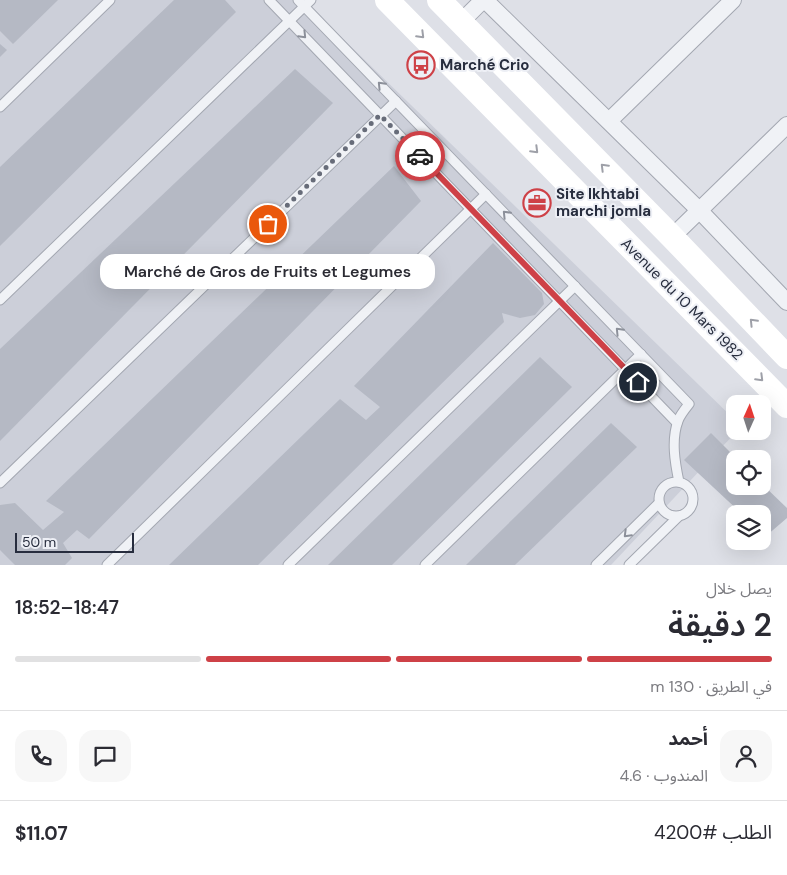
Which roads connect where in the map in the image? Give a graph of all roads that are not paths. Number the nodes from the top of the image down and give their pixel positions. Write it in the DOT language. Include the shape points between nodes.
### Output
graph roads {
  1 [pos="110,0"];
  2 [pos="268,0"];
  3 [pos="387,0"];
  4 [pos="439,0"];
  5 [pos="484,0"];
  6 [pos="733,0"];
  7 [pos="305,2"];
  8 [pos="289,21"];
  9 [pos="461,22"];
  10 [pos="396,100"];
  11 [pos="0,107"];
  12 [pos="380,115"];
  13 [pos="608,121"];
  14 [pos="787,125"];
  15 [pos="486,194"];
  16 [pos="470,208"];
  17 [pos="699,210"];
  18 [pos="672,237"];
  19 [pos="575,286"];
  20 [pos="0,300"];
  21 [pos="559,301"];
  22 [pos="787,302"];
  23 [pos="641,354"];
  24 [pos="787,357"];
  25 [pos="626,369"];
  26 [pos="787,406"];
  27 [pos="677,422"];
  28 [pos="679,482"];
  29 [pos="0,483"];
  30 [pos="659,503"];
  31 [pos="678,517"];
  32 [pos="106,565"];
  33 [pos="288,565"];
  34 [pos="424,565"];
  35 [pos="596,565"];
  36 [pos="629,565"];
  1 -- 11 [label="lane"];
  2 -- 8 [label="lane"];
  3 -- 26 [label="main road, Avenue du 10 Mars 1982, one-way"];
  4 -- 9 [label="main road"];
  5 -- 9 [label="street"];
  5 -- 13 [label="street"];
  6 -- 13 [label="street"];
  7 -- 8 [label="lane"];
  10 -- 7 [label="lane, one-way"];
  8 -- 12 [label="lane, one-way"];
  8 -- 20 [label="lane"];
  18 -- 9 [label="main road, one-way"];
  10 -- 12 [label="lane"];
  10 -- 15 [label="lane"];
  12 -- 16 [label="lane"];
  12 -- 29 [label="lane"];
  13 -- 17 [label="street"];
  14 -- 17 [label="street"];
  15 -- 16 [label="lane"];
  19 -- 15 [label="lane, one-way"];
  16 -- 21 [label="lane"];
  16 -- 32 [label="lane"];
  17 -- 18 [label="street"];
  17 -- 22 [label="street"];
  24 -- 18 [label="main road, one-way"];
  19 -- 21 [label="lane"];
  23 -- 19 [label="lane, one-way"];
  21 -- 25 [label="lane"];
  21 -- 33 [label="lane"];
  23 -- 25 [label="lane"];
  23 -- 27 [label="lane" via="689,404"];
  25 -- 27 [label="lane"];
  25 -- 34 [label="lane"];
  27 -- 28 [label="lane" via="675,452"];
  28 -- 30 [label="lane" via="664,487 659,494"];
  28 -- 31 [label="lane" via="688,486 693,495 693,505 688,513"];
  30 -- 31 [label="lane" via="662,511"];
  30 -- 35 [label="lane, one-way"];
  31 -- 36 [label="lane"];
}
